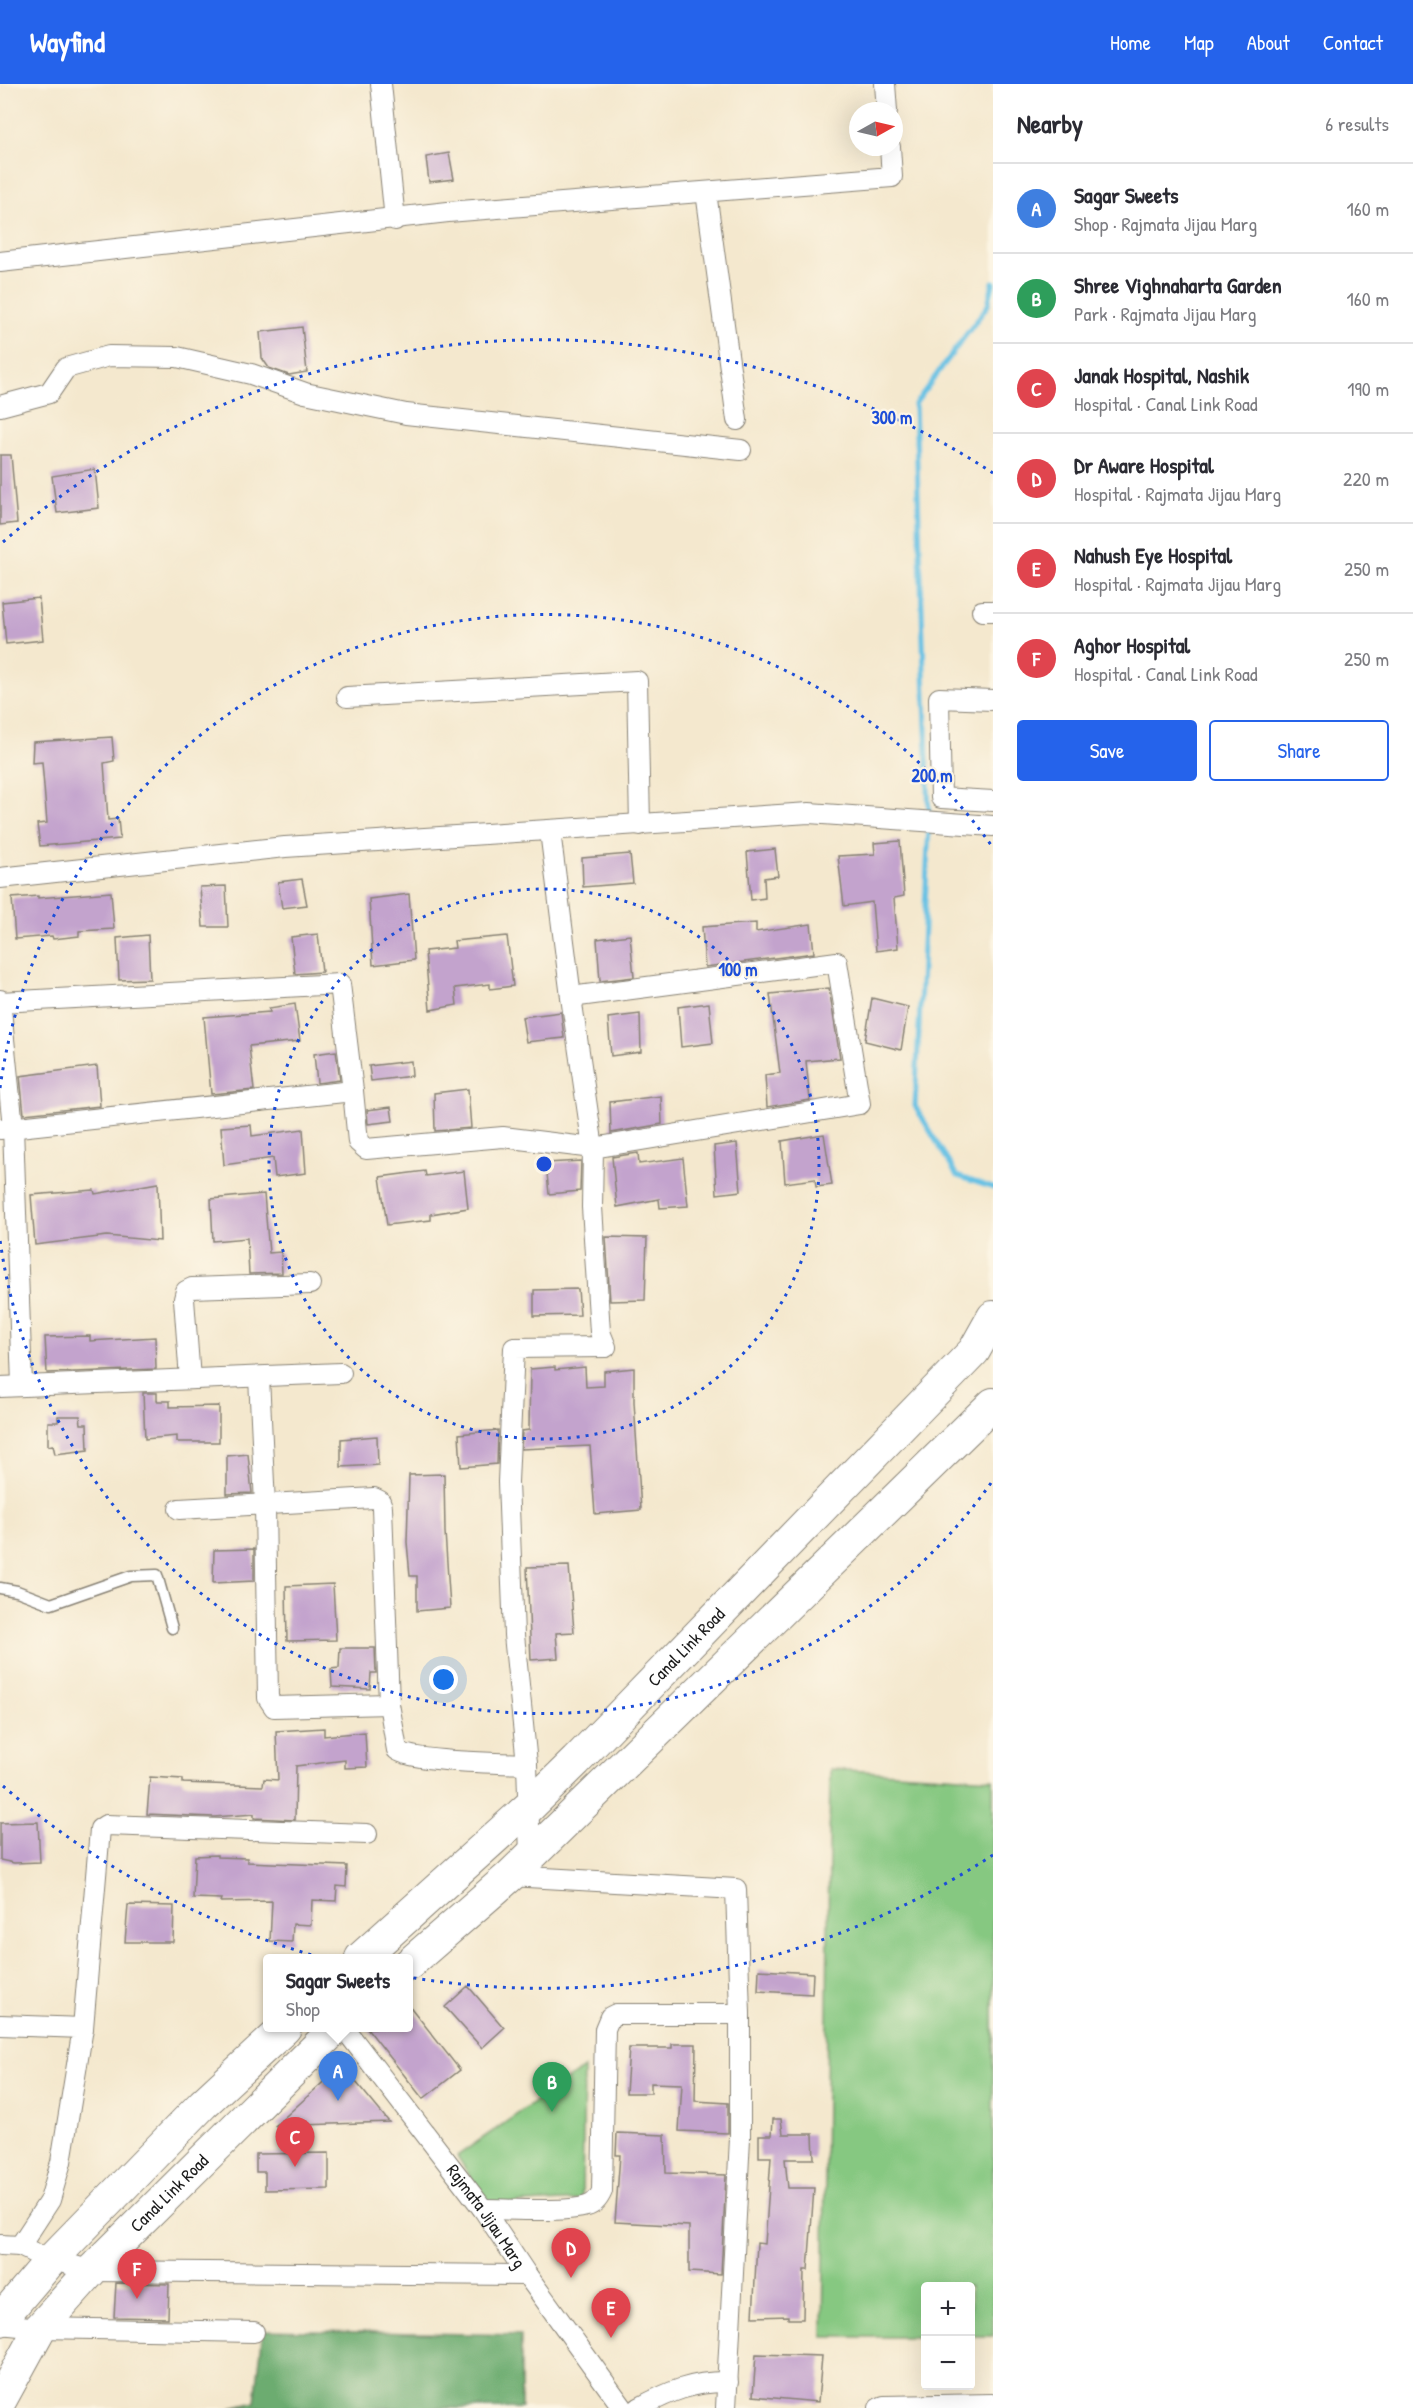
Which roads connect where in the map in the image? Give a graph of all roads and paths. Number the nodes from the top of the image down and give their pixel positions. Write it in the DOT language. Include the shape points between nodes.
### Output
graph roads {
  1 [pos="381,84"];
  2 [pos="885,84"];
  3 [pos="886,102"];
  4 [pos="891,156"];
  5 [pos="706,192"];
  6 [pos="395,220"];
  7 [pos="0,262"];
  8 [pos="0,406"];
  9 [pos="737,420"];
  10 [pos="741,450"];
  11 [pos="347,697"];
  12 [pos="993,700"];
  13 [pos="959,799"];
  14 [pos="993,801"];
  15 [pos="958,824"];
  16 [pos="640,825"];
  17 [pos="993,826"];
  18 [pos="550,831"];
  19 [pos="0,878"];
  20 [pos="571,997"];
  21 [pos="0,1001"];
  22 [pos="353,1091"];
  23 [pos="7,1128"];
  24 [pos="593,1148"];
  25 [pos="310,1284"];
  26 [pos="993,1317"];
  27 [pos="341,1373"];
  28 [pos="259,1377"];
  29 [pos="190,1379"];
  30 [pos="22,1385"];
  31 [pos="0,1388"];
  32 [pos="993,1404"];
  33 [pos="265,1505"];
  34 [pos="179,1509"];
  35 [pos="0,1588"];
  36 [pos="172,1628"];
  37 [pos="389,1704"];
  38 [pos="527,1764"];
  39 [pos="529,1807"];
  40 [pos="367,1834"];
  41 [pos="520,1866"];
  42 [pos="367,1954"];
  43 [pos="413,1960"];
  44 [pos="740,2014"];
  45 [pos="0,2025"];
  46 [pos="83,2028"];
  47 [pos="281,2032"];
  48 [pos="332,2032"];
  49 [pos="347,2032"];
  50 [pos="483,2208"];
  51 [pos="0,2245"];
  52 [pos="20,2246"];
  53 [pos="52,2259"];
  54 [pos="91,2271"];
  55 [pos="527,2275"];
  56 [pos="0,2322"];
  57 [pos="40,2328"];
  58 [pos="254,2332"];
  59 [pos="728,2382"];
  60 [pos="0,2401"];
  61 [pos="993,2404"];
  62 [pos="623,2408"];
  63 [pos="639,2408"];
  64 [pos="726,2408"];
  65 [pos="879,2408"];
  1 -- 6 [label="street"];
  2 -- 3 [label="street"];
  4 -- 5 [label="street" via="892,177"];
  5 -- 6 [label="street" via="448,212"];
  5 -- 9 [label="street"];
  6 -- 7 [label="street"];
  8 -- 10 [label="street" via="49,393 66,368 109,356 177,357 251,374 305,393 406,414"];
  11 -- 16 [label="street" via="637,681"];
  12 -- 13 [label="street" via="939,698 941,798"];
  13 -- 14 [label="street"];
  13 -- 15 [label="street"];
  15 -- 16 [label="street" via="809,813"];
  15 -- 17 [label="street"];
  16 -- 18 [label="street"];
  18 -- 19 [label="street" via="285,847"];
  18 -- 20 [label="street"];
  20 -- 24 [label="street"];
  20 -- 24 [label="street" via="837,962 860,1104"];
  21 -- 22 [label="street" via="340,984"];
  21 -- 23 [label="street"];
  22 -- 23 [label="street"];
  22 -- 24 [label="street" via="358,1142 366,1149 503,1137"];
  23 -- 30 [label="street"];
  24 -- 38 [label="street" via="592,1207 599,1320 606,1347 514,1348 508,1482 514,1635"];
  25 -- 29 [label="street" via="186,1291"];
  26 -- 39 [label="main road, Canal Link Road" via="974,1352"];
  27 -- 28 [label="street"];
  28 -- 29 [label="street"];
  28 -- 33 [label="street"];
  29 -- 30 [label="street"];
  30 -- 31 [label="street"];
  32 -- 41 [label="main road"];
  33 -- 34 [label="street"];
  33 -- 37 [label="street" via="270,1703 274,1707"];
  33 -- 37 [label="street" via="374,1498 380,1501"];
  35 -- 36 [label="lane" via="51,1604 131,1576 157,1575"];
  37 -- 38 [label="street" via="395,1744 401,1753"];
  38 -- 39 [label="street"];
  39 -- 41 [label="street"];
  39 -- 42 [label="main road, Canal Link Road"];
  40 -- 46 [label="street" via="106,1825 100,1829"];
  41 -- 43 [label="main road"];
  41 -- 44 [label="street" via="736,1889"];
  44 -- 50 [label="street" via="610,2017 605,2029 605,2134 599,2199 588,2206 568,2209"];
  44 -- 59 [label="street" via="740,2138"];
  45 -- 46 [label="street"];
  46 -- 52 [label="street" via="59,2172 50,2200"];
  47 -- 53 [label="main road, Canal Link Road" via="203,2104"];
  48 -- 54 [label="main road, Canal Link Road"];
  49 -- 50 [label="street, Rajmata Jijau Marg"];
  50 -- 55 [label="street, Rajmata Jijau Marg"];
  51 -- 52 [label="street"];
  52 -- 53 [label="street"];
  53 -- 54 [label="street"];
  53 -- 56 [label="main road, Canal Link Road"];
  54 -- 55 [label="street"];
  54 -- 57 [label="main road, Canal Link Road"];
  55 -- 62 [label="street, Rajmata Jijau Marg"];
  56 -- 57 [label="street"];
  57 -- 58 [label="street"];
  57 -- 60 [label="main road, Canal Link Road"];
  59 -- 63 [label="street" via="692,2384"];
  59 -- 64 [label="street"];
  61 -- 65 [label="street"];
}
